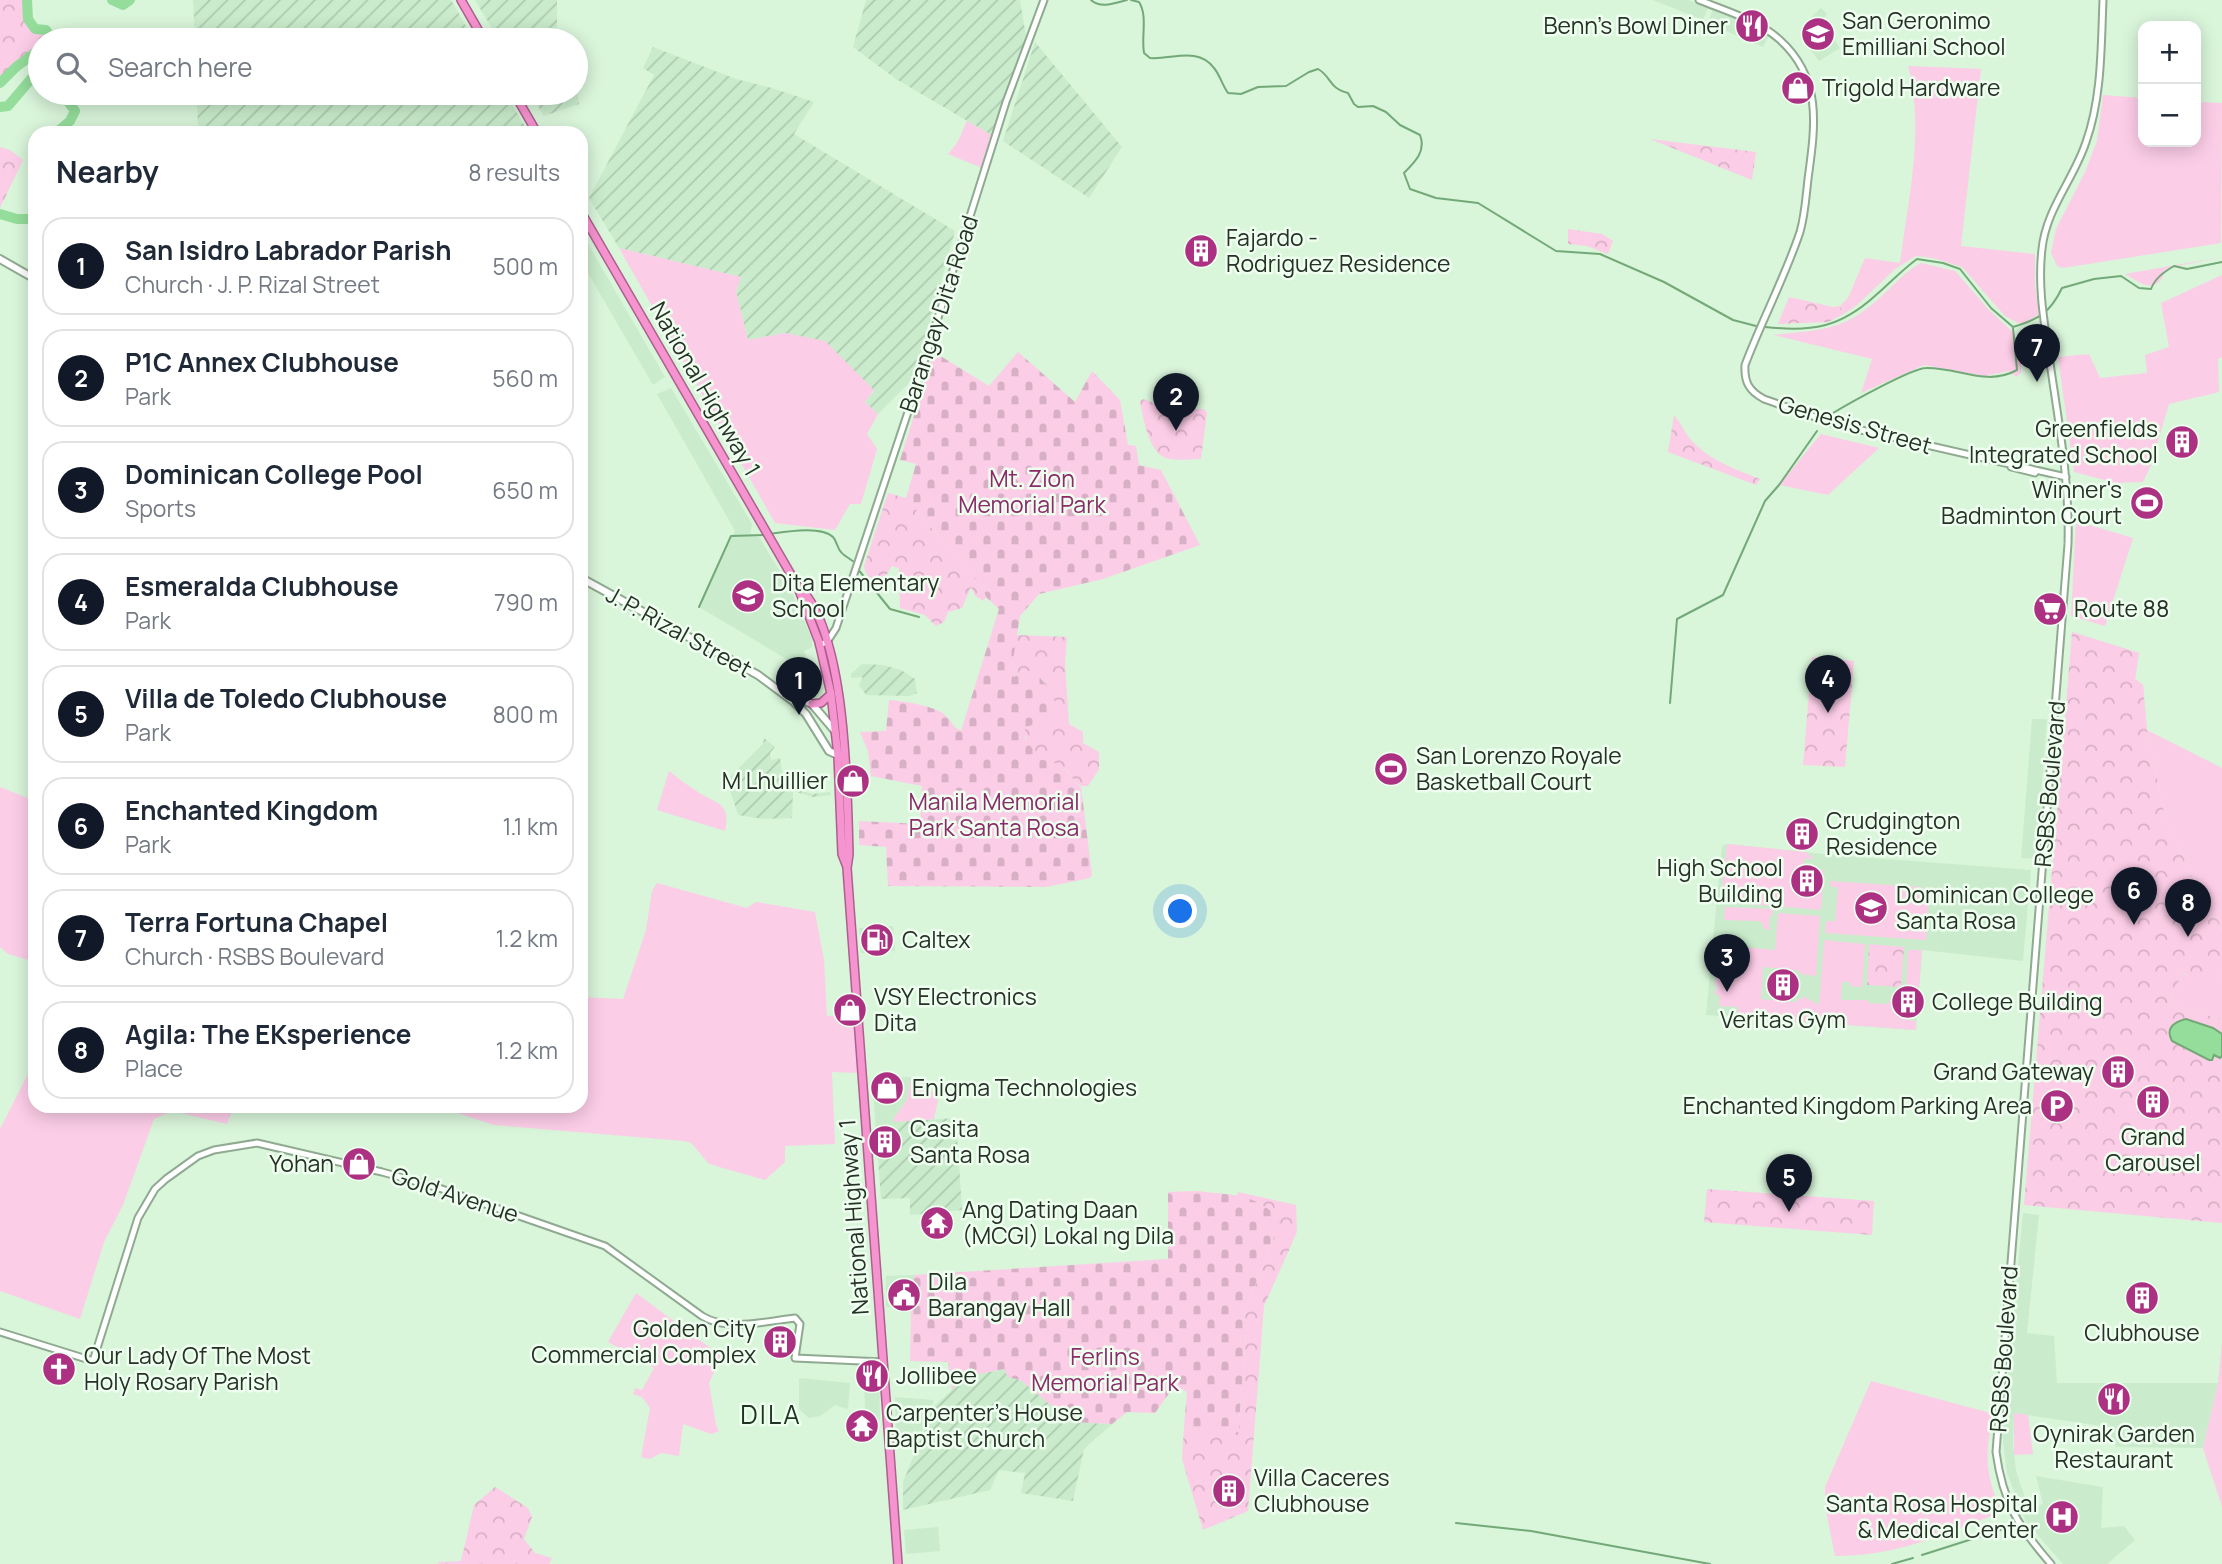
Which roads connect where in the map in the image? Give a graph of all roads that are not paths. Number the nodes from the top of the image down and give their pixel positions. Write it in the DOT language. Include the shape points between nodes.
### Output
graph roads {
  1 [pos="461,0"];
  2 [pos="1044,0"];
  3 [pos="1699,0"];
  4 [pos="2103,0"];
  5 [pos="1712,2"];
  6 [pos="477,28"];
  7 [pos="521,105"];
  8 [pos="533,126"];
  9 [pos="588,224"];
  10 [pos="0,259"];
  11 [pos="28,275"];
  12 [pos="2066,477"];
  13 [pos="588,582"];
  14 [pos="797,585"];
  15 [pos="821,624"];
  16 [pos="836,628"];
  17 [pos="823,643"];
  18 [pos="776,688"];
  19 [pos="831,694"];
  20 [pos="812,704"];
  21 [pos="836,732"];
  22 [pos="845,742"];
  23 [pos="841,756"];
  24 [pos="0,1332"];
  25 [pos="884,1362"];
  26 [pos="898,1564"];
  27 [pos="2051,1564"];
  1 -- 6 [label="highway"];
  2 -- 16 [label="street, Barangay Dita Road" via="1006,102"];
  3 -- 5 [label="street, Genesis Street"];
  4 -- 12 [label="street, RSBS Boulevard" via="2091,127 2046,230 2040,274"];
  5 -- 12 [label="street, Genesis Street" via="1782,40 1806,75 1815,110 1802,224 1745,365 1747,386 1764,399 1835,424 2017,470"];
  7 -- 8 [label="highway"];
  9 -- 14 [label="highway, National Highway 1"];
  10 -- 11 [label="main road"];
  12 -- 27 [label="street, RSBS Boulevard" via="2065,594 1996,1452 2016,1520"];
  13 -- 18 [label="main road, J. P. Rizal Street"];
  14 -- 15 [label="highway, National Highway 1"];
  14 -- 17 [label="highway, National Highway 1"];
  15 -- 16 [label="street" via="829,631"];
  15 -- 17 [label="highway, National Highway 1"];
  16 -- 17 [label="street, Barangay Dita Road"];
  17 -- 19 [label="highway, National Highway 1"];
  17 -- 22 [label="highway, National Highway 1" via="836,678"];
  18 -- 20 [label="main road, J. P. Rizal Street"];
  18 -- 23 [label="main road, J. P. Rizal Street" via="806,714 829,751"];
  19 -- 20 [label="highway"];
  19 -- 21 [label="highway, National Highway 1"];
  20 -- 21 [label="main road, J. P. Rizal Street"];
  21 -- 22 [label="main road, J. P. Rizal Street"];
  21 -- 23 [label="highway, National Highway 1"];
  22 -- 23 [label="highway, National Highway 1"];
  23 -- 25 [label="highway, National Highway 1" via="842,854 847,868"];
  24 -- 25 [label="street, Gold Avenue" via="93,1361 147,1200 166,1178 198,1156 257,1143 382,1171 606,1246 717,1324 795,1318 800,1324 795,1358"];
  25 -- 26 [label="highway, National Highway 1"];
}
